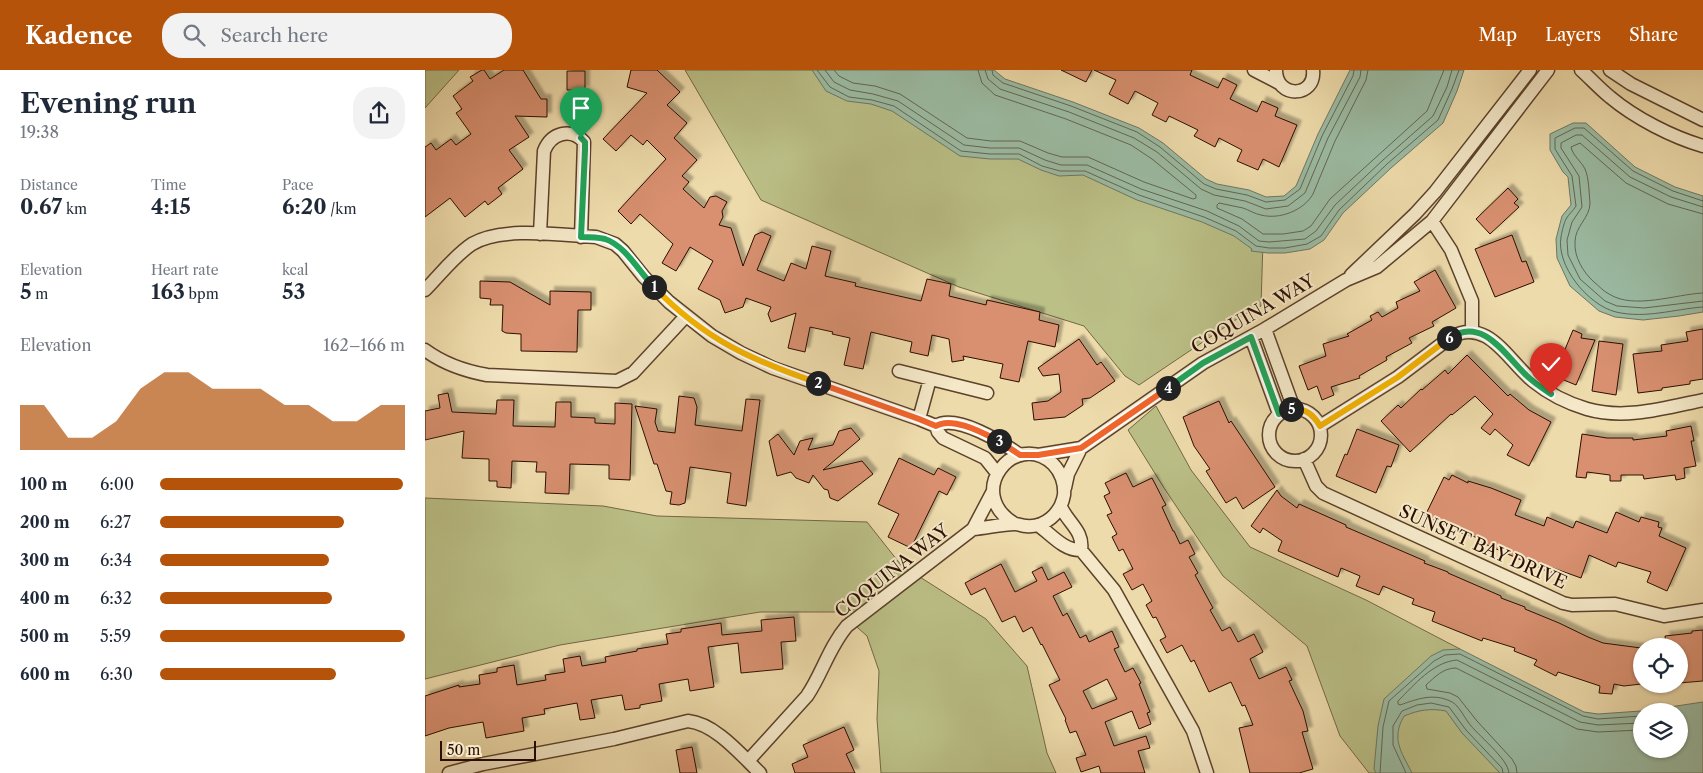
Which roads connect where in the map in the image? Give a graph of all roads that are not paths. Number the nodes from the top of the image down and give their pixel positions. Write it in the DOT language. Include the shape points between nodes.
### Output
graph roads {
  1 [pos="1254,70"];
  2 [pos="1276,70"];
  3 [pos="1313,70"];
  4 [pos="1530,70"];
  5 [pos="1548,70"];
  6 [pos="1581,70"];
  7 [pos="1610,70"];
  8 [pos="1279,83"];
  9 [pos="1703,120"];
  10 [pos="1703,146"];
  11 [pos="1432,221"];
  12 [pos="540,234"];
  13 [pos="581,237"];
  14 [pos="1346,280"];
  15 [pos="425,290"];
  16 [pos="685,316"];
  17 [pos="1265,330"];
  18 [pos="1472,330"];
  19 [pos="1251,337"];
  20 [pos="425,350"];
  21 [pos="899,371"];
  22 [pos="930,380"];
  23 [pos="987,394"];
  24 [pos="1703,400"];
  25 [pos="1294,409"];
  26 [pos="1279,414"];
  27 [pos="919,419"];
  28 [pos="936,426"];
  29 [pos="961,426"];
  30 [pos="1320,426"];
  31 [pos="956,443"];
  32 [pos="1081,448"];
  33 [pos="1020,455"];
  34 [pos="1038,455"];
  35 [pos="1304,459"];
  36 [pos="997,473"];
  37 [pos="1065,490"];
  38 [pos="993,491"];
  39 [pos="1061,507"];
  40 [pos="1015,524"];
  41 [pos="1038,525"];
  42 [pos="973,529"];
  43 [pos="1081,550"];
  44 [pos="1703,610"];
  45 [pos="748,761"];
  46 [pos="449,773"];
  47 [pos="761,773"];
  48 [pos="1207,773"];
  1 -- 8 [label="street"];
  2 -- 8 [label="street"];
  3 -- 8 [label="street" via="1311,82 1304,90 1291,92"];
  4 -- 14 [label="street, COQUINA WAY" via="1415,214"];
  5 -- 11 [label="street, COQUINA WAY"];
  6 -- 10 [label="street" via="1610,97 1637,115 1684,140"];
  7 -- 9 [label="street"];
  11 -- 14 [label="street, COQUINA WAY" via="1377,267"];
  11 -- 18 [label="street" via="1451,250 1472,301"];
  12 -- 13 [label="street"];
  12 -- 13 [label="street" via="544,151 554,137 567,133 585,142"];
  12 -- 15 [label="street" via="505,233 478,240"];
  13 -- 16 [label="street" via="615,244 662,296"];
  14 -- 17 [label="street, COQUINA WAY"];
  16 -- 20 [label="street" via="633,373 617,381 487,375 449,365"];
  16 -- 27 [label="street" via="712,336 773,368"];
  17 -- 19 [label="street, COQUINA WAY"];
  17 -- 25 [label="street"];
  18 -- 24 [label="street" via="1485,334 1526,375 1569,403 1609,413 1639,412"];
  18 -- 30 [label="street" via="1451,337 1398,377"];
  19 -- 26 [label="street"];
  19 -- 32 [label="street, COQUINA WAY" via="1203,363"];
  21 -- 22 [label="street"];
  22 -- 23 [label="street"];
  22 -- 27 [label="street"];
  25 -- 26 [label="street"];
  25 -- 30 [label="street" via="1310,413"];
  26 -- 35 [label="street" via="1270,428 1271,445 1283,458"];
  27 -- 28 [label="street"];
  28 -- 29 [label="street" via="947,422"];
  28 -- 31 [label="street" via="943,438"];
  29 -- 31 [label="street"];
  29 -- 33 [label="street" via="976,429"];
  30 -- 35 [label="street" via="1319,444 1315,452"];
  31 -- 36 [label="street" via="985,458"];
  32 -- 34 [label="street, COQUINA WAY"];
  32 -- 37 [label="street, COQUINA WAY" via="1068,474"];
  33 -- 34 [label="street"];
  33 -- 36 [label="street"];
  34 -- 37 [label="street" via="1057,468"];
  35 -- 44 [label="street, SUNSET BAY DRIVE" via="1316,486 1323,493 1563,603 1615,604 1664,616"];
  36 -- 38 [label="street"];
  37 -- 39 [label="street"];
  38 -- 40 [label="street" via="999,511"];
  38 -- 42 [label="street, COQUINA WAY"];
  39 -- 41 [label="street"];
  39 -- 43 [label="street" via="1082,542"];
  40 -- 41 [label="street"];
  40 -- 42 [label="street, COQUINA WAY"];
  41 -- 43 [label="street" via="1064,546"];
  42 -- 45 [label="street, COQUINA WAY" via="847,626 807,696"];
  43 -- 48 [label="street" via="1123,607 1193,731"];
  45 -- 46 [label="street" via="706,725 688,721"];
  45 -- 47 [label="street"];
}
